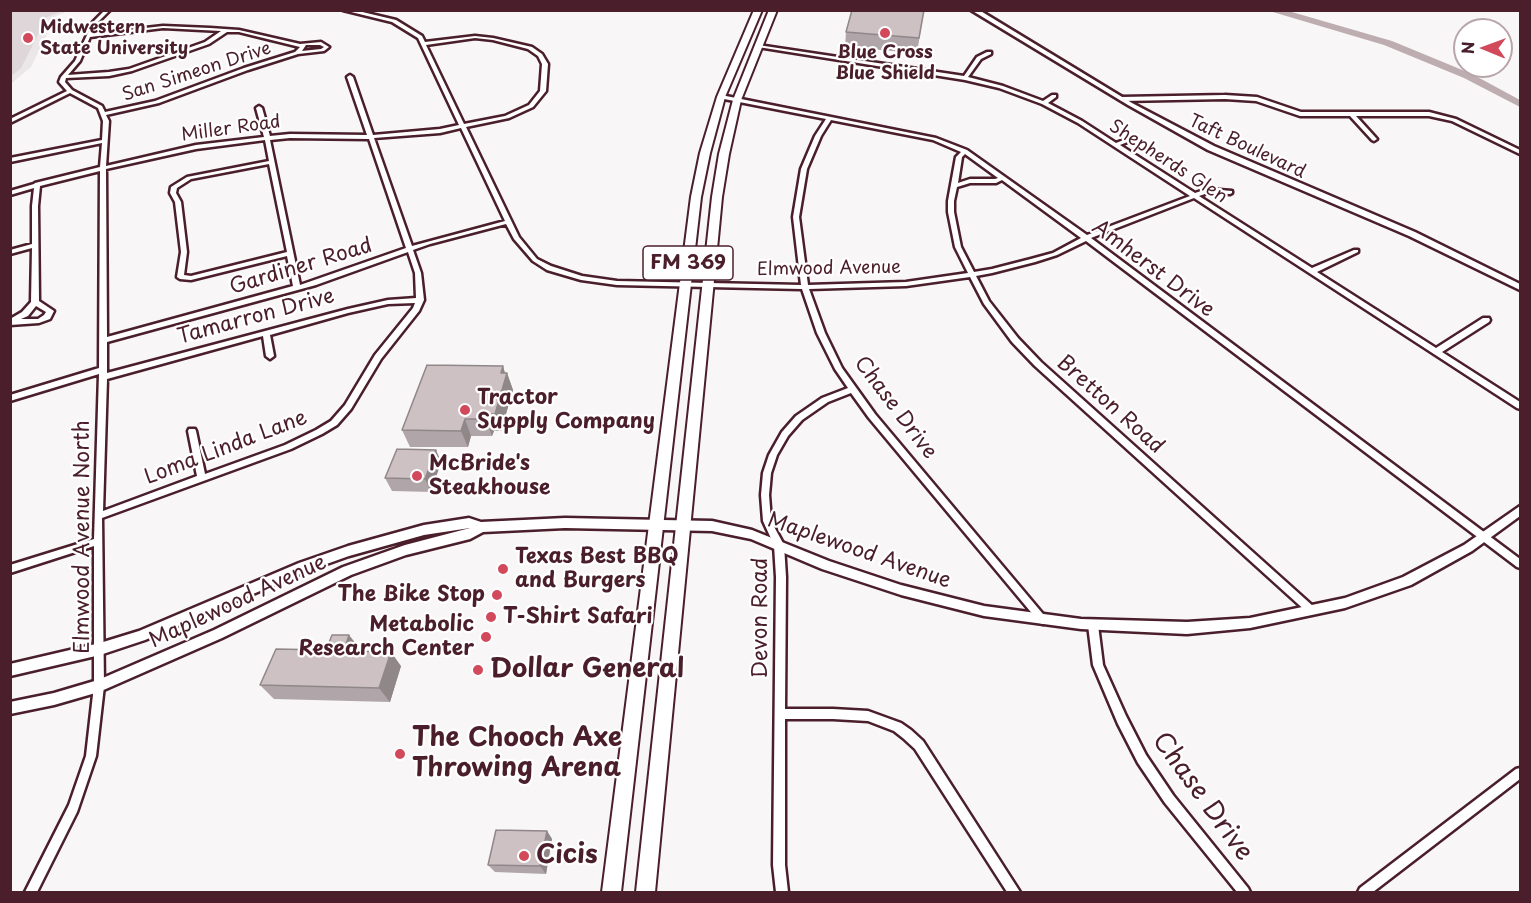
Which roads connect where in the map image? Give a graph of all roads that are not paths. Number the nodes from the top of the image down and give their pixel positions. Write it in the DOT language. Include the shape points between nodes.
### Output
graph roads {
  1 [pos="108,10"];
  2 [pos="345,10"];
  3 [pos="758,10"];
  4 [pos="773,10"];
  5 [pos="974,10"];
  6 [pos="226,30"];
  7 [pos="89,36"];
  8 [pos="302,44"];
  9 [pos="423,44"];
  10 [pos="758,46"];
  11 [pos="297,53"];
  12 [pos="988,53"];
  13 [pos="64,77"];
  14 [pos="350,77"];
  15 [pos="965,78"];
  16 [pos="70,91"];
  17 [pos="1054,96"];
  18 [pos="721,97"];
  19 [pos="1122,99"];
  20 [pos="737,100"];
  21 [pos="1044,103"];
  22 [pos="259,108"];
  23 [pos="105,114"];
  24 [pos="1352,114"];
  25 [pos="830,118"];
  26 [pos="10,121"];
  27 [pos="461,126"];
  28 [pos="267,137"];
  29 [pos="371,137"];
  30 [pos="1133,138"];
  31 [pos="1374,140"];
  32 [pos="104,141"];
  33 [pos="708,142"];
  34 [pos="726,142"];
  35 [pos="1115,145"];
  36 [pos="965,152"];
  37 [pos="1521,152"];
  38 [pos="10,160"];
  39 [pos="272,162"];
  40 [pos="103,168"];
  41 [pos="1002,178"];
  42 [pos="37,184"];
  43 [pos="954,186"];
  44 [pos="1230,192"];
  45 [pos="10,194"];
  46 [pos="1194,196"];
  47 [pos="508,222"];
  48 [pos="1086,238"];
  49 [pos="35,245"];
  50 [pos="410,249"];
  51 [pos="1356,251"];
  52 [pos="10,252"];
  53 [pos="291,253"];
  54 [pos="1312,271"];
  55 [pos="970,274"];
  56 [pos="686,284"];
  57 [pos="708,285"];
  58 [pos="805,287"];
  59 [pos="1521,287"];
  60 [pos="297,288"];
  61 [pos="420,300"];
  62 [pos="36,302"];
  63 [pos="1486,320"];
  64 [pos="11,323"];
  65 [pos="266,334"];
  66 [pos="102,340"];
  67 [pos="1436,352"];
  68 [pos="270,356"];
  69 [pos="103,374"];
  70 [pos="853,389"];
  71 [pos="10,398"];
  72 [pos="1521,406"];
  73 [pos="192,431"];
  74 [pos="202,478"];
  75 [pos="1521,510"];
  76 [pos="98,516"];
  77 [pos="658,525"];
  78 [pos="681,525"];
  79 [pos="481,527"];
  80 [pos="1483,536"];
  81 [pos="99,542"];
  82 [pos="779,545"];
  83 [pos="1521,564"];
  84 [pos="10,569"];
  85 [pos="1311,610"];
  86 [pos="1043,620"];
  87 [pos="1092,625"];
  88 [pos="100,649"];
  89 [pos="10,670"];
  90 [pos="99,686"];
  91 [pos="10,708"];
  92 [pos="780,714"];
  93 [pos="1521,773"];
  94 [pos="31,892"];
  95 [pos="611,892"];
  96 [pos="645,892"];
  97 [pos="782,892"];
  98 [pos="1014,892"];
  99 [pos="1244,892"];
  100 [pos="1364,892"];
  1 -- 7 [label="street" via="95,22"];
  2 -- 9 [label="street, Elmwood Avenue" via="394,21 414,32"];
  3 -- 18 [label="main road, FM 369"];
  4 -- 10 [label="main road, FM 369"];
  5 -- 19 [label="street, Taft Boulevard"];
  6 -- 7 [label="street, San Simeon Drive" via="164,27"];
  6 -- 8 [label="street, San Simeon Drive"];
  6 -- 13 [label="street" via="207,43 130,70"];
  7 -- 13 [label="street"];
  8 -- 11 [label="street, San Simeon Drive"];
  8 -- 11 [label="street, San Simeon Drive" via="327,47"];
  9 -- 27 [label="street, Elmwood Avenue"];
  9 -- 27 [label="street, Miller Road" via="460,38 493,39 530,48 545,64 543,91 531,106 507,117"];
  10 -- 15 [label="street, Shepherds Glen"];
  10 -- 20 [label="main road, FM 369"];
  11 -- 23 [label="street, San Simeon Drive" via="157,102"];
  12 -- 15 [label="street" via="979,58"];
  13 -- 16 [label="street" via="62,82"];
  14 -- 29 [label="street"];
  15 -- 21 [label="street, Shepherds Glen"];
  16 -- 23 [label="street" via="93,101"];
  16 -- 26 [label="street"];
  17 -- 21 [label="street"];
  18 -- 20 [label="street, Amherst Drive"];
  18 -- 33 [label="main road, FM 369"];
  19 -- 24 [label="street" via="1257,99 1300,114"];
  19 -- 59 [label="street, Taft Boulevard" via="1239,162 1412,234"];
  20 -- 25 [label="street, Amherst Drive"];
  20 -- 34 [label="main road, FM 369"];
  21 -- 35 [label="street, Shepherds Glen"];
  22 -- 28 [label="street"];
  23 -- 32 [label="street, Elmwood Avenue North"];
  24 -- 31 [label="street"];
  24 -- 37 [label="street" via="1429,114 1454,120"];
  25 -- 36 [label="street, Amherst Drive" via="934,139"];
  25 -- 58 [label="street, Chase Drive" via="804,169 799,192 796,217"];
  27 -- 29 [label="street, Miller Road"];
  27 -- 47 [label="street, Elmwood Avenue"];
  28 -- 29 [label="street, Miller Road"];
  28 -- 39 [label="street"];
  28 -- 40 [label="street, Miller Road"];
  29 -- 50 [label="street"];
  30 -- 35 [label="street"];
  32 -- 38 [label="street"];
  32 -- 40 [label="street, Elmwood Avenue North"];
  33 -- 34 [label="main road"];
  33 -- 56 [label="main road, FM 369" via="696,197"];
  34 -- 57 [label="main road, FM 369"];
  35 -- 46 [label="street, Shepherds Glen"];
  36 -- 41 [label="street, Amherst Drive"];
  36 -- 43 [label="street, Bretton Road" via="959,157"];
  39 -- 53 [label="street"];
  39 -- 53 [label="street" via="189,178 174,187 184,252 180,277 191,278"];
  40 -- 42 [label="street, Miller Road"];
  40 -- 66 [label="street, Elmwood Avenue North"];
  41 -- 43 [label="street"];
  41 -- 48 [label="street, Amherst Drive"];
  42 -- 45 [label="street, Miller Road"];
  42 -- 49 [label="street"];
  43 -- 55 [label="street, Bretton Road" via="951,212 958,247"];
  44 -- 46 [label="street, Elmwood Avenue" via="1207,191"];
  46 -- 48 [label="street, Elmwood Avenue"];
  46 -- 54 [label="street, Shepherds Glen"];
  47 -- 50 [label="street, Gardiner Road"];
  47 -- 56 [label="street, Elmwood Avenue" via="525,251 542,265 561,273 607,282"];
  48 -- 55 [label="street, Elmwood Avenue" via="1033,261"];
  48 -- 80 [label="street, Amherst Drive"];
  49 -- 52 [label="street"];
  49 -- 62 [label="street"];
  50 -- 60 [label="street, Gardiner Road"];
  50 -- 61 [label="street"];
  51 -- 54 [label="street"];
  53 -- 60 [label="street"];
  54 -- 67 [label="street, Shepherds Glen"];
  55 -- 58 [label="street, Elmwood Avenue" via="899,284"];
  55 -- 85 [label="street, Bretton Road" via="986,302 1038,364"];
  56 -- 57 [label="street, Elmwood Avenue"];
  56 -- 77 [label="main road, FM 369"];
  57 -- 58 [label="street, Elmwood Avenue"];
  57 -- 78 [label="main road, FM 369"];
  58 -- 70 [label="street, Chase Drive" via="821,333"];
  60 -- 66 [label="street, Gardiner Road"];
  61 -- 65 [label="street, Tamarron Drive" via="374,305"];
  61 -- 74 [label="street, Loma Linda Lane" via="334,423 288,447"];
  62 -- 64 [label="street"];
  62 -- 64 [label="street" via="50,311 47,317"];
  63 -- 67 [label="street"];
  65 -- 68 [label="street"];
  65 -- 69 [label="street, Tamarron Drive"];
  66 -- 69 [label="street, Elmwood Avenue North"];
  67 -- 72 [label="street, Shepherds Glen"];
  69 -- 71 [label="street, Tamarron Drive"];
  69 -- 76 [label="street, Elmwood Avenue North"];
  70 -- 82 [label="street, Devon Road" via="810,409 785,434 773,454 765,495 767,521"];
  70 -- 86 [label="street, Chase Drive"];
  73 -- 74 [label="street"];
  74 -- 76 [label="street, Loma Linda Lane"];
  75 -- 80 [label="street, Maplewood Avenue"];
  76 -- 81 [label="street, Elmwood Avenue North"];
  77 -- 78 [label="street, Maplewood Avenue"];
  77 -- 79 [label="street, Maplewood Avenue" via="565,523"];
  77 -- 95 [label="main road, FM 369"];
  78 -- 82 [label="street, Maplewood Avenue" via="712,526"];
  78 -- 96 [label="main road, FM 369"];
  79 -- 88 [label="street, Maplewood Avenue" via="469,523 423,530 348,551"];
  79 -- 90 [label="street, Maplewood Avenue" via="470,534 405,550 347,571"];
  80 -- 83 [label="street, Amherst Drive"];
  80 -- 85 [label="street, Maplewood Avenue" via="1407,580 1345,603"];
  81 -- 84 [label="street"];
  81 -- 88 [label="street, Elmwood Avenue North"];
  82 -- 86 [label="street, Maplewood Avenue" via="901,590 984,611"];
  82 -- 92 [label="street, Devon Road"];
  85 -- 87 [label="street, Maplewood Avenue" via="1250,623 1187,628"];
  86 -- 87 [label="street, Maplewood Avenue"];
  87 -- 99 [label="street, Chase Drive" via="1102,673 1142,759"];
  88 -- 89 [label="street, Maplewood Avenue"];
  88 -- 90 [label="street, Elmwood Avenue North"];
  90 -- 91 [label="street, Maplewood Avenue"];
  90 -- 94 [label="street, Elmwood Avenue North" via="91,756 84,779"];
  92 -- 97 [label="street, Devon Road"];
  92 -- 98 [label="street" via="868,717 907,734 919,745"];
  93 -- 100 [label="street"];
}
